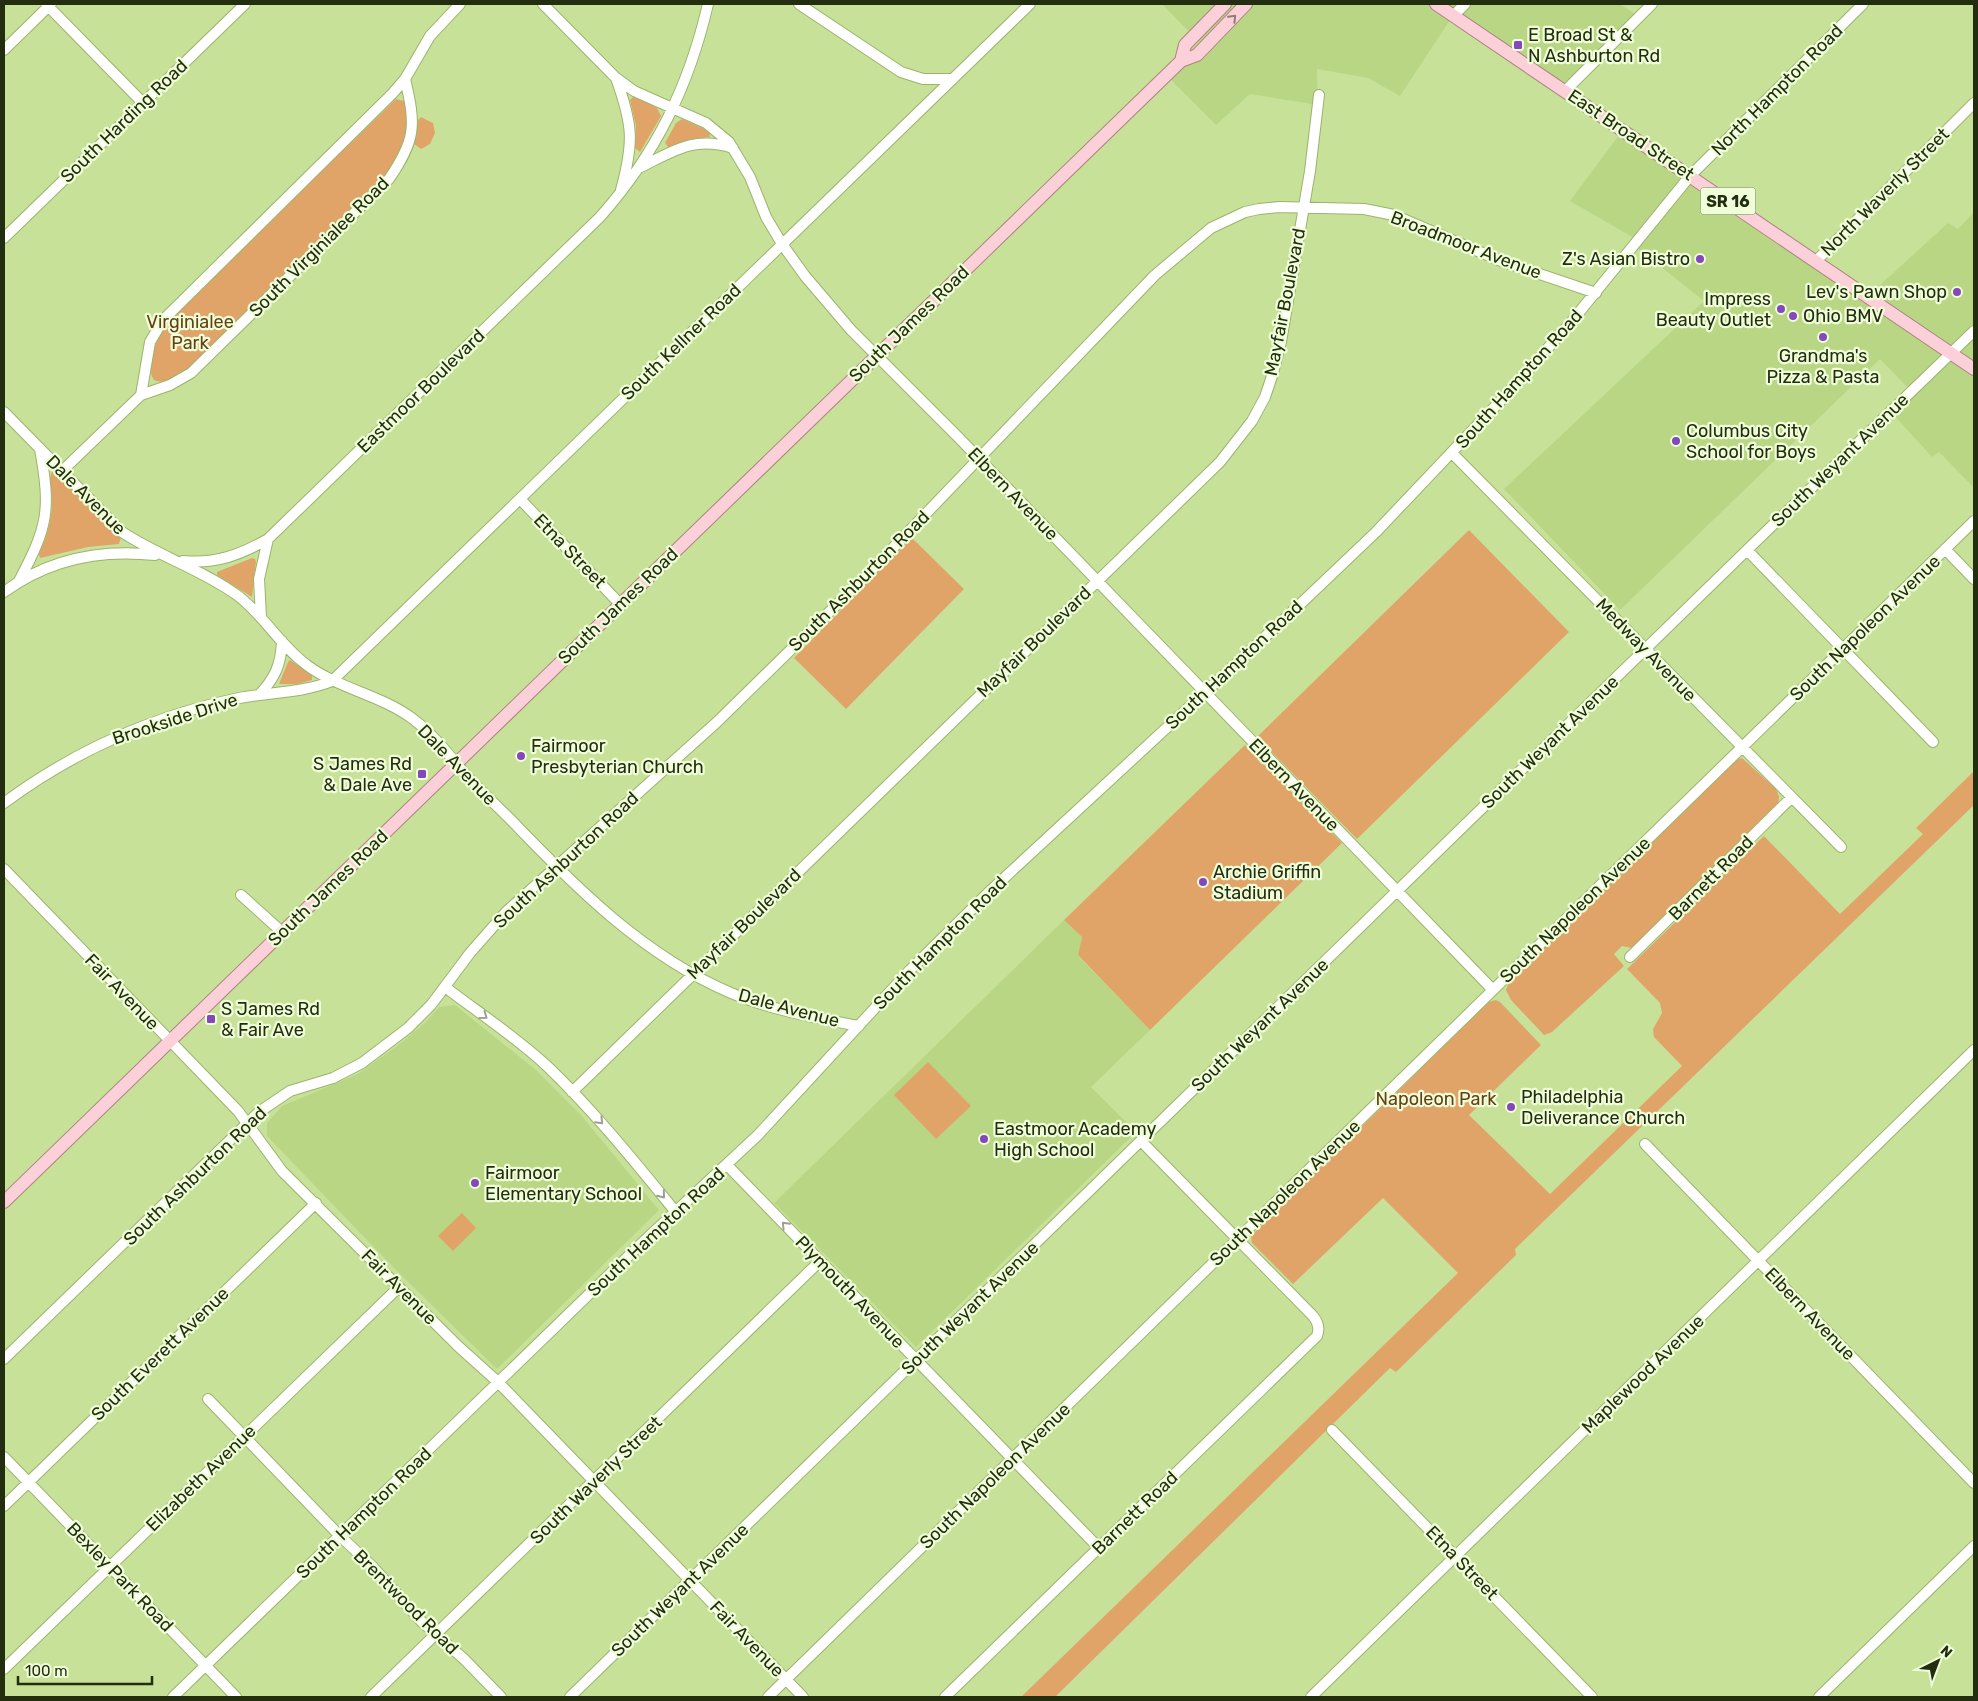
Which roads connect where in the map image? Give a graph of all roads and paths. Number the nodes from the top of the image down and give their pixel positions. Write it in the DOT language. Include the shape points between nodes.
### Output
graph roads {
  1 [pos="245,4"];
  2 [pos="460,4"];
  3 [pos="544,4"];
  4 [pos="708,4"];
  5 [pos="799,4"];
  6 [pos="1030,4"];
  7 [pos="1225,4"];
  8 [pos="1246,4"];
  9 [pos="1436,4"];
  10 [pos="1465,4"];
  11 [pos="1652,4"];
  12 [pos="1863,4"];
  13 [pos="48,5"];
  14 [pos="1453,16"];
  15 [pos="4,50"];
  16 [pos="1181,61"];
  17 [pos="615,77"];
  18 [pos="405,79"];
  19 [pos="952,79"];
  20 [pos="1565,91"];
  21 [pos="1319,95"];
  22 [pos="143,103"];
  23 [pos="1974,103"];
  24 [pos="673,109"];
  25 [pos="734,148"];
  26 [pos="640,168"];
  27 [pos="1690,176"];
  28 [pos="620,195"];
  29 [pos="1303,207"];
  30 [pos="4,238"];
  31 [pos="782,244"];
  32 [pos="1816,261"];
  33 [pos="1596,293"];
  34 [pos="1974,331"];
  35 [pos="1950,353"];
  36 [pos="877,355"];
  37 [pos="1974,368"];
  38 [pos="140,395"];
  39 [pos="4,412"];
  40 [pos="40,449"];
  41 [pos="1452,453"];
  42 [pos="979,459"];
  43 [pos="62,471"];
  44 [pos="520,499"];
  45 [pos="1974,521"];
  46 [pos="268,539"];
  47 [pos="1747,550"];
  48 [pos="1946,550"];
  49 [pos="170,559"];
  50 [pos="1974,579"];
  51 [pos="19,581"];
  52 [pos="1096,582"];
  53 [pos="4,592"];
  54 [pos="620,604"];
  55 [pos="261,617"];
  56 [pos="282,641"];
  57 [pos="1844,648"];
  58 [pos="1646,649"];
  59 [pos="332,681"];
  60 [pos="1205,692"];
  61 [pos="259,695"];
  62 [pos="1933,742"];
  63 [pos="1742,749"];
  64 [pos="457,762"];
  65 [pos="1791,798"];
  66 [pos="4,803"];
  67 [pos="1841,847"];
  68 [pos="558,866"];
  69 [pos="4,869"];
  70 [pos="1397,892"];
  71 [pos="242,895"];
  72 [pos="282,932"];
  73 [pos="1630,957"];
  74 [pos="693,974"];
  75 [pos="445,987"];
  76 [pos="1493,990"];
  77 [pos="859,1026"];
  78 [pos="171,1042"];
  79 [pos="1974,1050"];
  80 [pos="572,1092"];
  81 [pos="248,1123"];
  82 [pos="1141,1141"];
  83 [pos="1645,1144"];
  84 [pos="726,1165"];
  85 [pos="4,1202"];
  86 [pos="316,1203"];
  87 [pos="675,1211"];
  88 [pos="1238,1239"];
  89 [pos="820,1261"];
  90 [pos="1759,1261"];
  91 [pos="399,1287"];
  92 [pos="4,1359"];
  93 [pos="916,1360"];
  94 [pos="498,1382"];
  95 [pos="208,1399"];
  96 [pos="1332,1430"];
  97 [pos="244,1436"];
  98 [pos="4,1457"];
  99 [pos="1013,1459"];
  100 [pos="28,1482"];
  101 [pos="594,1482"];
  102 [pos="1974,1483"];
  103 [pos="4,1506"];
  104 [pos="340,1536"];
  105 [pos="1974,1546"];
  106 [pos="1099,1548"];
  107 [pos="1456,1556"];
  108 [pos="109,1567"];
  109 [pos="690,1580"];
  110 [pos="435,1635"];
  111 [pos="205,1666"];
  112 [pos="4,1669"];
  113 [pos="786,1680"];
  114 [pos="173,1697"];
  115 [pos="236,1697"];
  116 [pos="371,1697"];
  117 [pos="501,1697"];
  118 [pos="570,1697"];
  119 [pos="768,1697"];
  120 [pos="803,1697"];
  121 [pos="945,1697"];
  122 [pos="1311,1697"];
  123 [pos="1592,1697"];
  124 [pos="1819,1697"];
  1 -- 22 [label="street, South Harding Road"];
  2 -- 18 [label="street" via="430,36"];
  3 -- 17 [label="street, Elbern Avenue"];
  4 -- 24 [label="street, Eastmoor Boulevard"];
  5 -- 19 [label="street" via="901,72 923,79"];
  6 -- 19 [label="street, South Kellner Road"];
  7 -- 16 [label="main road, South James Road" via="1186,45"];
  16 -- 8 [label="main road, one-way" via="1197,55"];
  9 -- 14 [label="main road, East Broad Street / SR 16"];
  10 -- 14 [label="street"];
  11 -- 20 [label="street"];
  12 -- 27 [label="street, North Hampton Road"];
  13 -- 15 [label="street"];
  13 -- 22 [label="street"];
  14 -- 20 [label="main road, East Broad Street / SR 16"];
  16 -- 36 [label="main road, South James Road"];
  17 -- 24 [label="street, Elbern Avenue" via="634,91"];
  17 -- 28 [label="street" via="630,123 629,158"];
  18 -- 38 [label="street" via="376,112 163,320 150,342"];
  18 -- 38 [label="street, South Virginialee Road" via="413,108 411,131 406,154 389,179 191,373 170,385"];
  19 -- 31 [label="street, South Kellner Road"];
  20 -- 27 [label="main road, East Broad Street / SR 16"];
  21 -- 29 [label="street, Mayfair Boulevard"];
  22 -- 30 [label="street, South Harding Road"];
  23 -- 32 [label="street, North Waverly Street"];
  24 -- 25 [label="street, Elbern Avenue" via="714,129"];
  24 -- 26 [label="street, Eastmoor Boulevard"];
  25 -- 26 [label="street" via="715,142 697,144"];
  25 -- 31 [label="street, Elbern Avenue"];
  26 -- 28 [label="street, Eastmoor Boulevard"];
  27 -- 32 [label="main road, East Broad Street / SR 16"];
  27 -- 33 [label="street, South Hampton Road"];
  28 -- 46 [label="street, Eastmoor Boulevard"];
  29 -- 33 [label="street, Broadmoor Avenue" via="1364,209 1394,215 1501,261"];
  29 -- 42 [label="street, South Ashburton Road" via="1245,212 1211,228 1192,242 1155,275"];
  29 -- 52 [label="street, Mayfair Boulevard" via="1277,358 1265,397 1252,421 1220,462"];
  31 -- 36 [label="street, Elbern Avenue" via="826,302"];
  31 -- 44 [label="street, South Kellner Road"];
  32 -- 35 [label="main road, East Broad Street / SR 16"];
  33 -- 41 [label="street, South Hampton Road"];
  34 -- 35 [label="street, South Weyant Avenue"];
  35 -- 37 [label="main road, East Broad Street / SR 16"];
  35 -- 47 [label="street, South Weyant Avenue"];
  36 -- 42 [label="street, Elbern Avenue"];
  36 -- 54 [label="main road, South James Road"];
  38 -- 43 [label="street, South Virginialee Road"];
  39 -- 40 [label="street, Dale Avenue"];
  40 -- 43 [label="street, Dale Avenue"];
  40 -- 51 [label="street" via="47,496 45,522 36,550"];
  41 -- 58 [label="street, Medway Avenue"];
  41 -- 60 [label="street, South Hampton Road" via="1376,532"];
  42 -- 52 [label="street, Elbern Avenue"];
  42 -- 68 [label="street, South Ashburton Road" via="868,574 717,722"];
  43 -- 49 [label="street, Dale Avenue" via="122,532"];
  44 -- 54 [label="street, Etna Street"];
  44 -- 59 [label="street, South Kellner Road"];
  45 -- 48 [label="street, South Napoleon Avenue"];
  46 -- 49 [label="street, Eastmoor Boulevard" via="225,559 199,563"];
  46 -- 55 [label="street" via="259,579"];
  47 -- 57 [label="street"];
  47 -- 58 [label="street, South Weyant Avenue"];
  48 -- 50 [label="street"];
  48 -- 57 [label="street, South Napoleon Avenue"];
  49 -- 51 [label="street, Eastmoor Boulevard" via="131,552 77,557 46,566"];
  49 -- 55 [label="street, Dale Avenue" via="196,570 236,595"];
  51 -- 53 [label="street, Eastmoor Boulevard"];
  52 -- 60 [label="street, Elbern Avenue"];
  52 -- 74 [label="street, Mayfair Boulevard"];
  54 -- 64 [label="main road, South James Road"];
  55 -- 56 [label="street, Dale Avenue"];
  56 -- 59 [label="street, Dale Avenue" via="307,665"];
  56 -- 61 [label="street" via="279,669"];
  57 -- 62 [label="street"];
  57 -- 63 [label="street, South Napoleon Avenue"];
  58 -- 63 [label="street, Medway Avenue"];
  58 -- 70 [label="street, South Weyant Avenue"];
  59 -- 61 [label="street, Brookside Drive" via="311,688"];
  59 -- 64 [label="street, Dale Avenue" via="396,707 430,734"];
  60 -- 70 [label="street, Elbern Avenue"];
  60 -- 77 [label="street, South Hampton Road" via="1016,866 910,970"];
  61 -- 66 [label="street, Brookside Drive" via="205,706 91,748 39,777"];
  63 -- 65 [label="street, Medway Avenue"];
  63 -- 76 [label="street, South Napoleon Avenue"];
  64 -- 68 [label="street, Dale Avenue"];
  64 -- 72 [label="main road, South James Road"];
  65 -- 67 [label="street, Medway Avenue"];
  65 -- 73 [label="street, Barnett Road"];
  68 -- 74 [label="street, Dale Avenue" via="622,926"];
  68 -- 75 [label="street, South Ashburton Road" via="483,936"];
  69 -- 78 [label="street, Fair Avenue"];
  70 -- 76 [label="street, Elbern Avenue"];
  70 -- 82 [label="street, South Weyant Avenue"];
  71 -- 72 [label="street"];
  72 -- 78 [label="main road, South James Road"];
  74 -- 77 [label="street, Dale Avenue" via="762,1004"];
  74 -- 80 [label="street, Mayfair Boulevard"];
  75 -- 80 [label="street, one-way" via="509,1034"];
  75 -- 81 [label="street, South Ashburton Road" via="408,1028 371,1057 333,1078 275,1100"];
  76 -- 88 [label="street, South Napoleon Avenue"];
  77 -- 84 [label="street, South Hampton Road"];
  78 -- 81 [label="street, Fair Avenue"];
  78 -- 85 [label="main road, South James Road"];
  79 -- 90 [label="street, Maplewood Avenue"];
  80 -- 87 [label="street, one-way"];
  81 -- 86 [label="street, Fair Avenue" via="272,1158"];
  81 -- 92 [label="street, South Ashburton Road"];
  82 -- 88 [label="street"];
  82 -- 93 [label="street, South Weyant Avenue"];
  83 -- 90 [label="street, Elbern Avenue"];
  84 -- 87 [label="street, South Hampton Road"];
  89 -- 84 [label="street, Plymouth Avenue, one-way"];
  86 -- 91 [label="street, Fair Avenue"];
  86 -- 100 [label="street, South Everett Avenue"];
  87 -- 94 [label="street, South Hampton Road"];
  88 -- 99 [label="street, South Napoleon Avenue"];
  88 -- 106 [label="street, Barnett Road" via="1313,1316 1319,1326 1317,1336"];
  89 -- 93 [label="street, Plymouth Avenue"];
  89 -- 101 [label="street, South Waverly Street"];
  90 -- 102 [label="street, Elbern Avenue"];
  90 -- 107 [label="street, Maplewood Avenue"];
  91 -- 94 [label="street, Fair Avenue"];
  91 -- 97 [label="street, Elizabeth Avenue"];
  93 -- 99 [label="street, Plymouth Avenue"];
  93 -- 109 [label="street, South Weyant Avenue"];
  94 -- 101 [label="street, Fair Avenue"];
  94 -- 104 [label="street, South Hampton Road"];
  95 -- 97 [label="street, Brentwood Road"];
  96 -- 107 [label="street, Etna Street"];
  97 -- 104 [label="street, Brentwood Road"];
  97 -- 108 [label="street, Elizabeth Avenue"];
  98 -- 100 [label="street, Bexley Park Road"];
  99 -- 106 [label="street, Plymouth Avenue"];
  99 -- 113 [label="street, South Napoleon Avenue"];
  100 -- 103 [label="street, South Everett Avenue"];
  100 -- 108 [label="street, Bexley Park Road"];
  101 -- 109 [label="street, Fair Avenue"];
  101 -- 110 [label="street, South Waverly Street"];
  104 -- 110 [label="street, Brentwood Road"];
  104 -- 111 [label="street, South Hampton Road"];
  105 -- 124 [label="street"];
  106 -- 121 [label="street, Barnett Road"];
  107 -- 122 [label="street, Maplewood Avenue"];
  107 -- 123 [label="street, Etna Street"];
  108 -- 111 [label="street, Bexley Park Road"];
  108 -- 112 [label="street, Elizabeth Avenue"];
  109 -- 113 [label="street, Fair Avenue"];
  109 -- 118 [label="street, South Weyant Avenue"];
  110 -- 116 [label="street, South Waverly Street"];
  110 -- 117 [label="street, Brentwood Road"];
  111 -- 114 [label="street, South Hampton Road"];
  111 -- 115 [label="street, Bexley Park Road"];
  113 -- 119 [label="street, South Napoleon Avenue"];
  113 -- 120 [label="street, Fair Avenue"];
}
